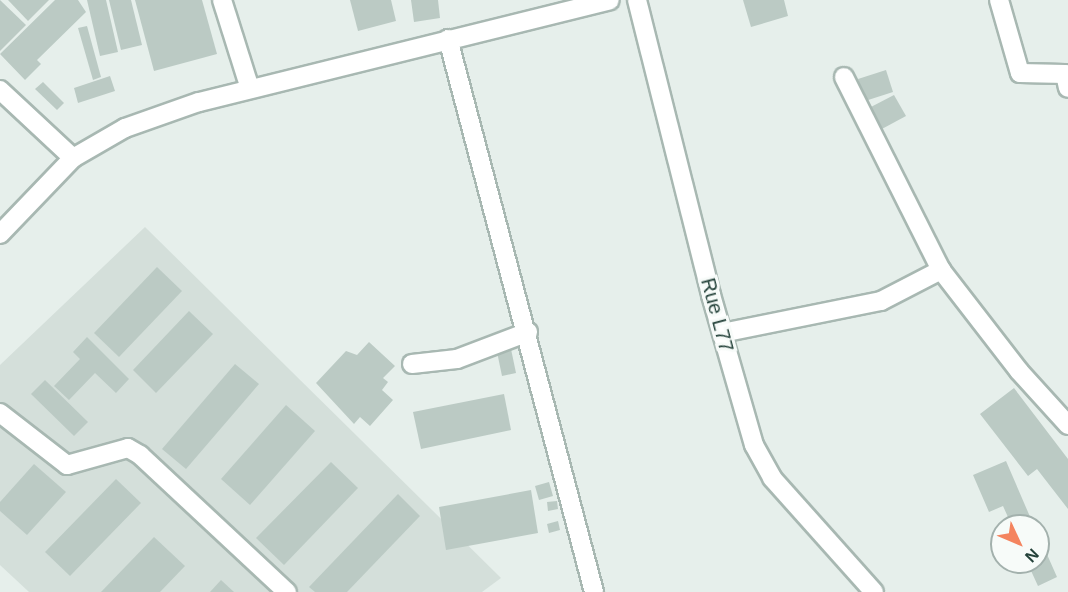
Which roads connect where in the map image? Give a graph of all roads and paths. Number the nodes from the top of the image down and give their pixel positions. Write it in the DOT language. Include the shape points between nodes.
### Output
graph roads {
  1 [pos="222,0"];
  2 [pos="610,0"];
  3 [pos="637,0"];
  4 [pos="999,0"];
  5 [pos="447,39"];
  6 [pos="844,77"];
  7 [pos="1067,78"];
  8 [pos="250,89"];
  9 [pos="0,90"];
  10 [pos="72,159"];
  11 [pos="0,234"];
  12 [pos="941,270"];
  13 [pos="528,332"];
  14 [pos="722,333"];
  15 [pos="412,364"];
  16 [pos="0,413"];
  17 [pos="1068,425"];
  18 [pos="287,592"];
  19 [pos="594,592"];
  20 [pos="874,592"];
  1 -- 8 [label="street"];
  2 -- 5 [label="street"];
  3 -- 14 [label="street, Rue L77"];
  4 -- 7 [label="street" via="1020,73"];
  5 -- 8 [label="street"];
  5 -- 13 [label="street"];
  6 -- 12 [label="street"];
  8 -- 10 [label="street" via="125,128"];
  9 -- 10 [label="street"];
  10 -- 11 [label="street"];
  12 -- 14 [label="street" via="881,301"];
  12 -- 17 [label="street" via="1019,371"];
  13 -- 15 [label="street" via="457,359"];
  13 -- 19 [label="street"];
  14 -- 20 [label="street, Rue L77" via="762,462"];
  16 -- 18 [label="street" via="67,465 128,448 140,455"];
}
